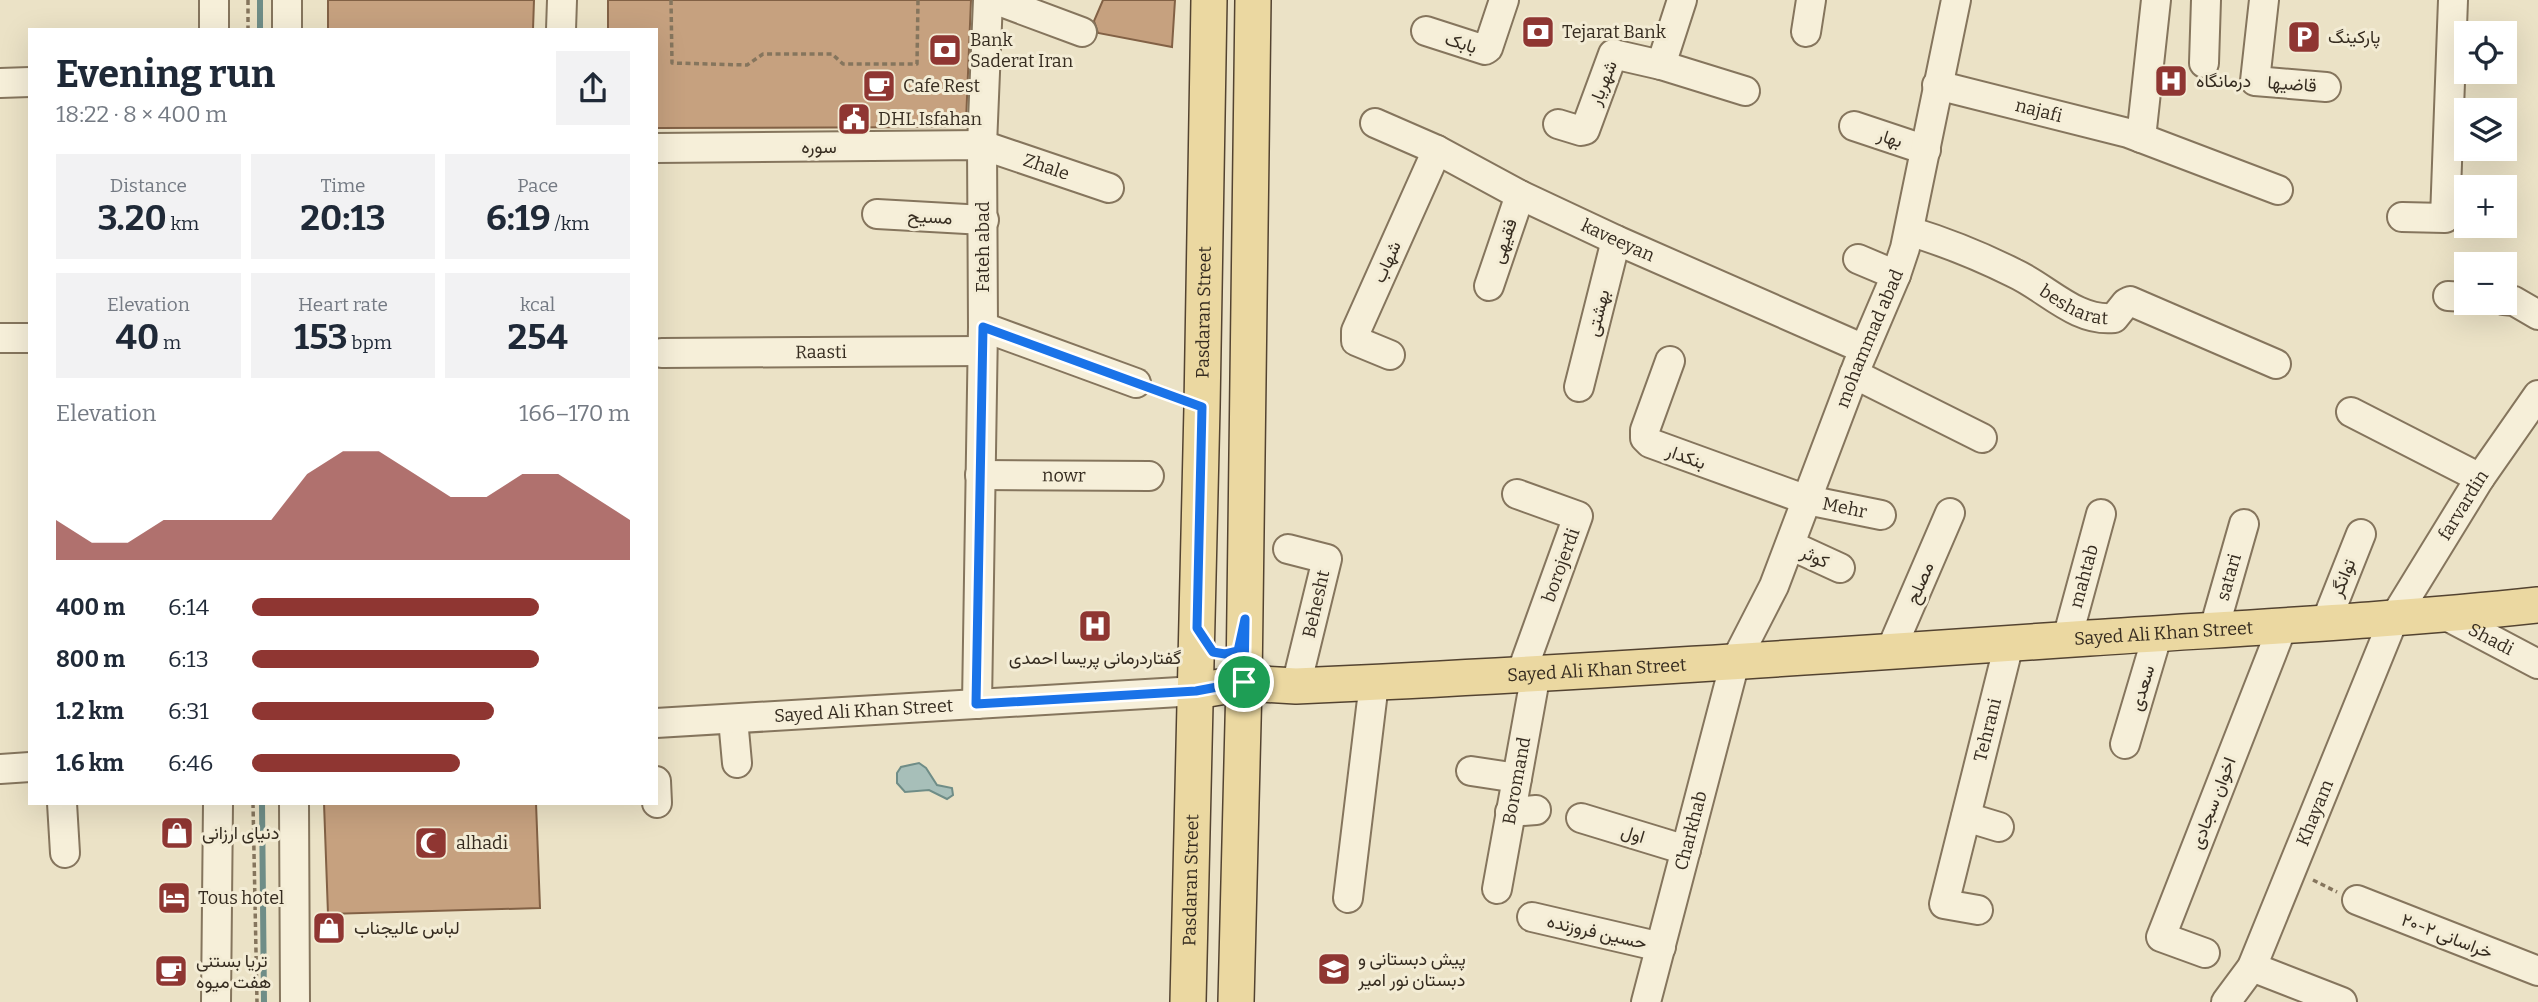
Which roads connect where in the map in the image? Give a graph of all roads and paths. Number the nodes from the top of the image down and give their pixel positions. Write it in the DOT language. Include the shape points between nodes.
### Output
graph roads {
  1 [pos="214,0"];
  2 [pos="248,0"];
  3 [pos="287,0"];
  4 [pos="562,0"];
  5 [pos="671,0"];
  6 [pos="918,0"];
  7 [pos="988,0"];
  8 [pos="996,0"];
  9 [pos="1209,0"];
  10 [pos="1253,0"];
  11 [pos="1504,0"];
  12 [pos="1682,0"];
  13 [pos="1811,0"];
  14 [pos="1956,0"];
  15 [pos="2156,0"];
  16 [pos="2206,0"];
  17 [pos="2264,0"];
  18 [pos="2453,0"];
  19 [pos="214,28"];
  20 [pos="248,28"];
  21 [pos="287,28"];
  22 [pos="561,28"];
  23 [pos="1426,31"];
  24 [pos="1082,32"];
  25 [pos="1806,32"];
  26 [pos="2204,63"];
  27 [pos="1661,65"];
  28 [pos="28,82"];
  29 [pos="0,83"];
  30 [pos="1937,85"];
  31 [pos="2326,87"];
  32 [pos="1745,91"];
  33 [pos="1375,122"];
  34 [pos="1558,124"];
  35 [pos="1854,126"];
  36 [pos="2141,138"];
  37 [pos="982,145"];
  38 [pos="658,148"];
  39 [pos="1437,150"];
  40 [pos="1926,150"];
  41 [pos="1109,188"];
  42 [pos="2278,190"];
  43 [pos="1520,195"];
  44 [pos="877,214"];
  45 [pos="2402,217"];
  46 [pos="984,220"];
  47 [pos="1909,231"];
  48 [pos="1616,240"];
  49 [pos="1858,259"];
  50 [pos="1895,275"];
  51 [pos="1489,286"];
  52 [pos="2517,303"];
  53 [pos="2538,315"];
  54 [pos="0,338"];
  55 [pos="28,338"];
  56 [pos="983,339"];
  57 [pos="662,353"];
  58 [pos="1390,355"];
  59 [pos="1670,361"];
  60 [pos="1859,361"];
  61 [pos="2276,365"];
  62 [pos="1136,383"];
  63 [pos="1579,387"];
  64 [pos="2538,395"];
  65 [pos="1202,407"];
  66 [pos="2351,412"];
  67 [pos="1982,438"];
  68 [pos="980,475"];
  69 [pos="1149,476"];
  70 [pos="2480,478"];
  71 [pos="1517,494"];
  72 [pos="1807,500"];
  73 [pos="1950,513"];
  74 [pos="2101,514"];
  75 [pos="1881,515"];
  76 [pos="2244,524"];
  77 [pos="2361,534"];
  78 [pos="1790,545"];
  79 [pos="1289,549"];
  80 [pos="1839,568"];
  81 [pos="2538,605"];
  82 [pos="2445,615"];
  83 [pos="2394,618"];
  84 [pos="1245,619"];
  85 [pos="2326,622"];
  86 [pos="2283,625"];
  87 [pos="1197,628"];
  88 [pos="2214,629"];
  89 [pos="2158,633"];
  90 [pos="2067,639"];
  91 [pos="2009,644"];
  92 [pos="1890,652"];
  93 [pos="1735,662"];
  94 [pos="2538,664"];
  95 [pos="1528,674"];
  96 [pos="1244,682"];
  97 [pos="1374,683"];
  98 [pos="1296,686"];
  99 [pos="1196,691"];
  100 [pos="976,704"];
  101 [pos="733,719"];
  102 [pos="658,723"];
  103 [pos="2125,744"];
  104 [pos="737,763"];
  105 [pos="28,767"];
  106 [pos="0,769"];
  107 [pos="1471,771"];
  108 [pos="1517,778"];
  109 [pos="62,805"];
  110 [pos="218,805"];
  111 [pos="253,805"];
  112 [pos="294,805"];
  113 [pos="1966,817"];
  114 [pos="1581,818"];
  115 [pos="1999,827"];
  116 [pos="1686,850"];
  117 [pos="65,853"];
  118 [pos="2291,871"];
  119 [pos="1497,889"];
  120 [pos="1348,898"];
  121 [pos="2357,900"];
  122 [pos="1978,910"];
  123 [pos="1532,917"];
  124 [pos="1661,947"];
  125 [pos="2205,953"];
  126 [pos="2252,967"];
  127 [pos="2538,971"];
  128 [pos="1646,1001"];
  129 [pos="216,1002"];
  130 [pos="257,1002"];
  131 [pos="295,1002"];
  132 [pos="1188,1002"];
  133 [pos="1236,1002"];
  134 [pos="2226,1002"];
  135 [pos="2342,1002"];
  1 -- 19 [label="street"];
  2 -- 20 [label="path"];
  3 -- 21 [label="street"];
  4 -- 22 [label="street"];
  5 -- 6 [label="path" via="673,63 747,65 763,54 832,54 843,64 917,64"];
  7 -- 37 [label="street, Fateh abad"];
  8 -- 24 [label="street"];
  9 -- 65 [label="main road, Pasdaran Street"];
  10 -- 84 [label="main road"];
  11 -- 23 [label="street, بابک" via="1485,50"];
  12 -- 27 [label="street"];
  13 -- 25 [label="street"];
  14 -- 30 [label="street, mohammad abad"];
  15 -- 36 [label="street"];
  16 -- 26 [label="street"];
  17 -- 31 [label="street, قاضیها" via="2255,81"];
  18 -- 45 [label="street" via="2445,218"];
  27 -- 32 [label="street, شهریار"];
  27 -- 34 [label="street, شهریار" via="1613,54 1585,130"];
  28 -- 29 [label="street"];
  30 -- 36 [label="street, najafi"];
  30 -- 40 [label="street, mohammad abad"];
  33 -- 39 [label="street, kaveeyan"];
  35 -- 40 [label="street, بهار"];
  36 -- 42 [label="street, najafi"];
  37 -- 38 [label="street, سوره"];
  37 -- 41 [label="street, Zhale"];
  37 -- 46 [label="street, Fateh abad"];
  39 -- 43 [label="street, kaveeyan"];
  39 -- 58 [label="street, شهاب" via="1356,331 1356,341"];
  40 -- 47 [label="street, mohammad abad"];
  43 -- 48 [label="street, kaveeyan"];
  43 -- 51 [label="street, فقیهی"];
  44 -- 46 [label="street, مسیح"];
  46 -- 56 [label="street, Fateh abad"];
  47 -- 50 [label="street, mohammad abad"];
  47 -- 61 [label="street, besharat" via="2014,272 2070,310 2114,318 2130,301"];
  48 -- 60 [label="street, kaveeyan"];
  48 -- 63 [label="street, بهشتی"];
  49 -- 50 [label="street"];
  50 -- 60 [label="street, mohammad abad"];
  52 -- 53 [label="street"];
  54 -- 55 [label="street"];
  56 -- 57 [label="street, Raasti"];
  56 -- 62 [label="street"];
  56 -- 68 [label="street, Fateh abad"];
  59 -- 72 [label="street, بنکدار" via="1644,439"];
  60 -- 67 [label="street"];
  60 -- 72 [label="street, mohammad abad"];
  62 -- 65 [label="path"];
  64 -- 70 [label="street, farvardin"];
  65 -- 87 [label="main road, Pasdaran Street"];
  66 -- 70 [label="street"];
  68 -- 69 [label="street, nowr"];
  68 -- 100 [label="street, Fateh abad"];
  70 -- 83 [label="street, farvardin"];
  71 -- 95 [label="street, borojerdi" via="1578,516"];
  72 -- 75 [label="street, Mehr"];
  72 -- 78 [label="street, mohammad abad"];
  73 -- 92 [label="street, مصلح"];
  74 -- 90 [label="street, mahtab"];
  76 -- 88 [label="street, satari"];
  77 -- 85 [label="street, توانگر"];
  78 -- 80 [label="street, کوثر"];
  78 -- 93 [label="street, mohammad abad"];
  79 -- 98 [label="street, Behesht" via="1335,561"];
  81 -- 82 [label="main road, Sayed Ali Khan Street"];
  82 -- 83 [label="main road, Sayed Ali Khan Street"];
  82 -- 94 [label="street, Shadi"];
  83 -- 85 [label="main road, Sayed Ali Khan Street"];
  83 -- 118 [label="street, Khayam"];
  84 -- 87 [label="main road" via="1238,651 1225,654 1213,652"];
  84 -- 96 [label="main road"];
  85 -- 86 [label="main road, Sayed Ali Khan Street"];
  86 -- 88 [label="main road, Sayed Ali Khan Street"];
  86 -- 125 [label="street, اخوان سجادی" via="2161,937"];
  87 -- 99 [label="main road, Pasdaran Street"];
  88 -- 89 [label="main road, Sayed Ali Khan Street"];
  89 -- 90 [label="main road, Sayed Ali Khan Street"];
  89 -- 103 [label="street, سعدی"];
  90 -- 91 [label="main road, Sayed Ali Khan Street"];
  91 -- 92 [label="main road, Sayed Ali Khan Street"];
  91 -- 113 [label="street, Tehrani"];
  92 -- 93 [label="main road, Sayed Ali Khan Street"];
  93 -- 95 [label="main road, Sayed Ali Khan Street"];
  93 -- 116 [label="street, Charkhab"];
  95 -- 97 [label="main road, Sayed Ali Khan Street"];
  95 -- 108 [label="street, Boromand"];
  96 -- 98 [label="main road, Sayed Ali Khan Street"];
  96 -- 99 [label="main road, Sayed Ali Khan Street"];
  96 -- 133 [label="main road"];
  97 -- 98 [label="main road, Sayed Ali Khan Street"];
  97 -- 120 [label="street"];
  99 -- 100 [label="street, Sayed Ali Khan Street"];
  99 -- 132 [label="main road, Pasdaran Street"];
  100 -- 101 [label="street, Sayed Ali Khan Street"];
  101 -- 102 [label="street, Sayed Ali Khan Street"];
  101 -- 104 [label="street"];
  105 -- 106 [label="street"];
  107 -- 108 [label="street"];
  108 -- 119 [label="street, Boromand" via="1523,811"];
  109 -- 117 [label="street"];
  110 -- 129 [label="street"];
  111 -- 130 [label="path"];
  112 -- 131 [label="street"];
  113 -- 115 [label="street"];
  113 -- 122 [label="street, Tehrani" via="1944,904"];
  114 -- 116 [label="street, اول"];
  116 -- 124 [label="street, Charkhab"];
  118 -- 121 [label="path"];
  118 -- 126 [label="street, Khayam"];
  121 -- 127 [label="street, ۲۰-خراسانی ۲"];
  123 -- 124 [label="street, حسین فروزنده"];
  124 -- 128 [label="street, Charkhab"];
  126 -- 134 [label="street, Khayam"];
  126 -- 135 [label="street"];
}
